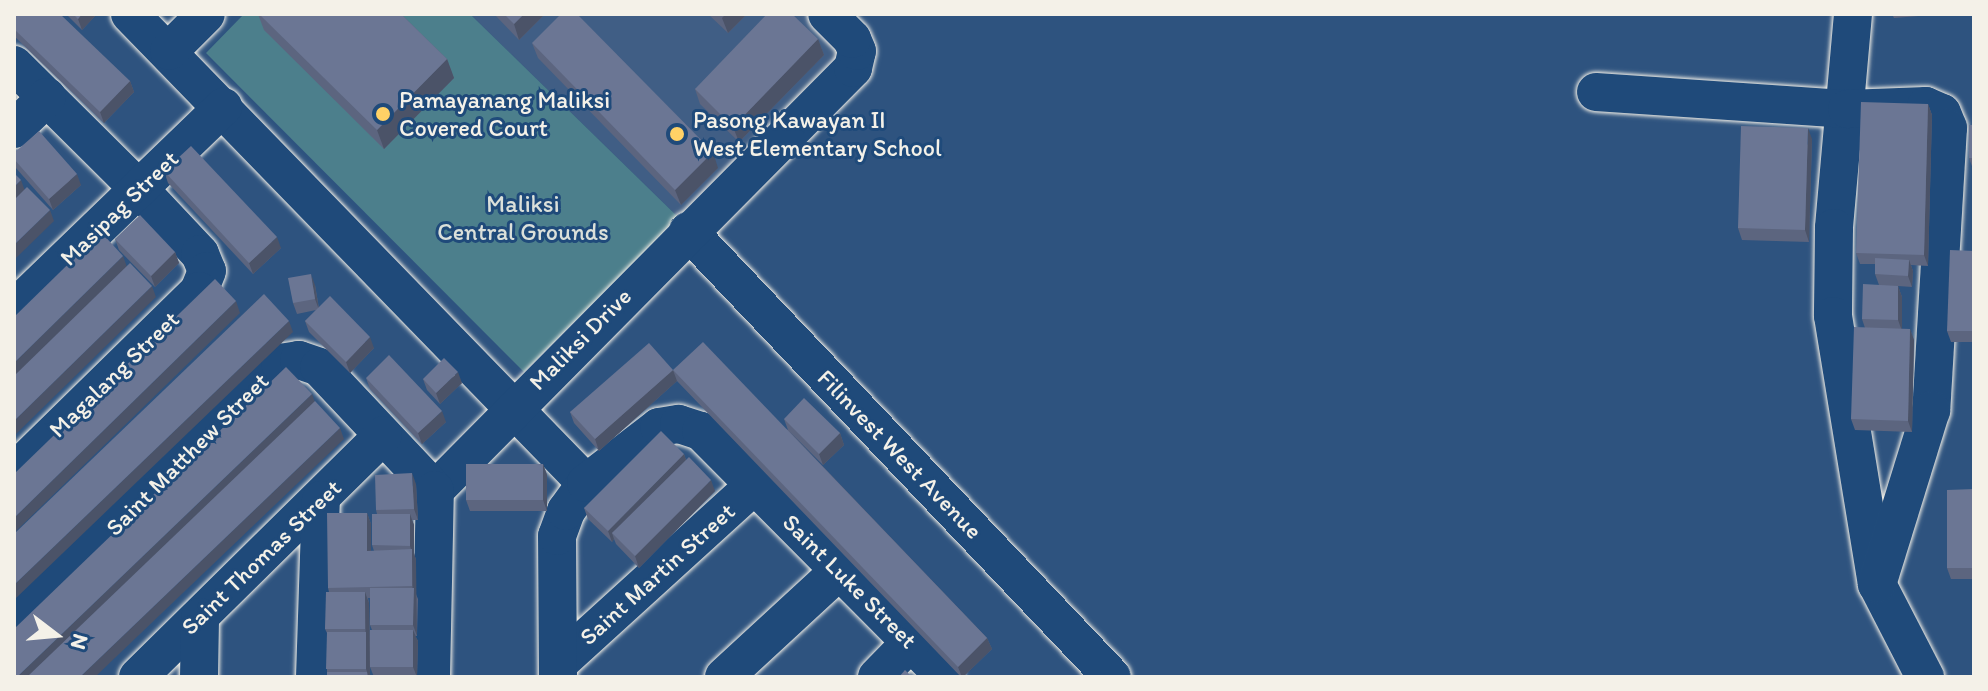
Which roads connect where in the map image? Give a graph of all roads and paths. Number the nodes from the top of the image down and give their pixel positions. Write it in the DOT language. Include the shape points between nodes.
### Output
graph roads {
  1 [pos="130,14"];
  2 [pos="206,14"];
  3 [pos="827,14"];
  4 [pos="1853,14"];
  5 [pos="169,51"];
  6 [pos="14,65"];
  7 [pos="1596,92"];
  8 [pos="47,97"];
  9 [pos="223,107"];
  10 [pos="1847,109"];
  11 [pos="14,129"];
  12 [pos="139,189"];
  13 [pos="688,231"];
  14 [pos="14,309"];
  15 [pos="512,407"];
  16 [pos="383,435"];
  17 [pos="14,472"];
  18 [pos="586,483"];
  19 [pos="756,484"];
  20 [pos="435,490"];
  21 [pos="321,500"];
  22 [pos="840,570"];
  23 [pos="1877,584"];
  24 [pos="200,617"];
  25 [pos="14,624"];
  26 [pos="911,642"];
  27 [pos="558,670"];
  28 [pos="138,677"];
  29 [pos="199,677"];
  30 [pos="315,677"];
  31 [pos="431,677"];
  32 [pos="724,677"];
  33 [pos="877,677"];
  34 [pos="945,677"];
  35 [pos="1112,677"];
  36 [pos="1925,677"];
  1 -- 5 [label="street, Maliksi Drive"];
  2 -- 5 [label="street"];
  3 -- 13 [label="street, Maliksi Drive" via="852,39 857,51 853,68"];
  4 -- 10 [label="street"];
  5 -- 9 [label="street, Maliksi Drive"];
  6 -- 8 [label="street"];
  7 -- 10 [label="street"];
  8 -- 11 [label="street"];
  8 -- 12 [label="street"];
  9 -- 12 [label="street, Masipag Street"];
  9 -- 15 [label="street, Maliksi Drive"];
  10 -- 23 [label="street" via="1834,228 1833,316"];
  10 -- 23 [label="street" via="1926,106 1942,113 1948,128 1931,410"];
  12 -- 14 [label="street, Masipag Street"];
  12 -- 17 [label="street, Magalang Street" via="200,254 207,271 199,291"];
  13 -- 15 [label="street, Maliksi Drive"];
  13 -- 35 [label="street, Filinvest West Avenue"];
  15 -- 18 [label="street"];
  15 -- 20 [label="street"];
  16 -- 20 [label="street, Saint Matthew Street"];
  16 -- 21 [label="street, Saint Thomas Street"];
  16 -- 25 [label="street, Saint Matthew Street" via="319,367 299,360 280,363"];
  18 -- 19 [label="street, Saint Luke Street" via="659,427 679,424 701,431"];
  18 -- 27 [label="street, Saint Luke Street" via="566,511 557,536"];
  19 -- 22 [label="street, Saint Luke Street"];
  19 -- 27 [label="street, Saint Martin Street"];
  20 -- 31 [label="street"];
  21 -- 24 [label="street, Saint Thomas Street"];
  21 -- 30 [label="street"];
  22 -- 26 [label="street, Saint Luke Street"];
  22 -- 32 [label="street"];
  23 -- 36 [label="street"];
  24 -- 28 [label="street, Saint Thomas Street"];
  24 -- 29 [label="street"];
  26 -- 33 [label="street"];
  26 -- 34 [label="street, Saint Luke Street"];
}
